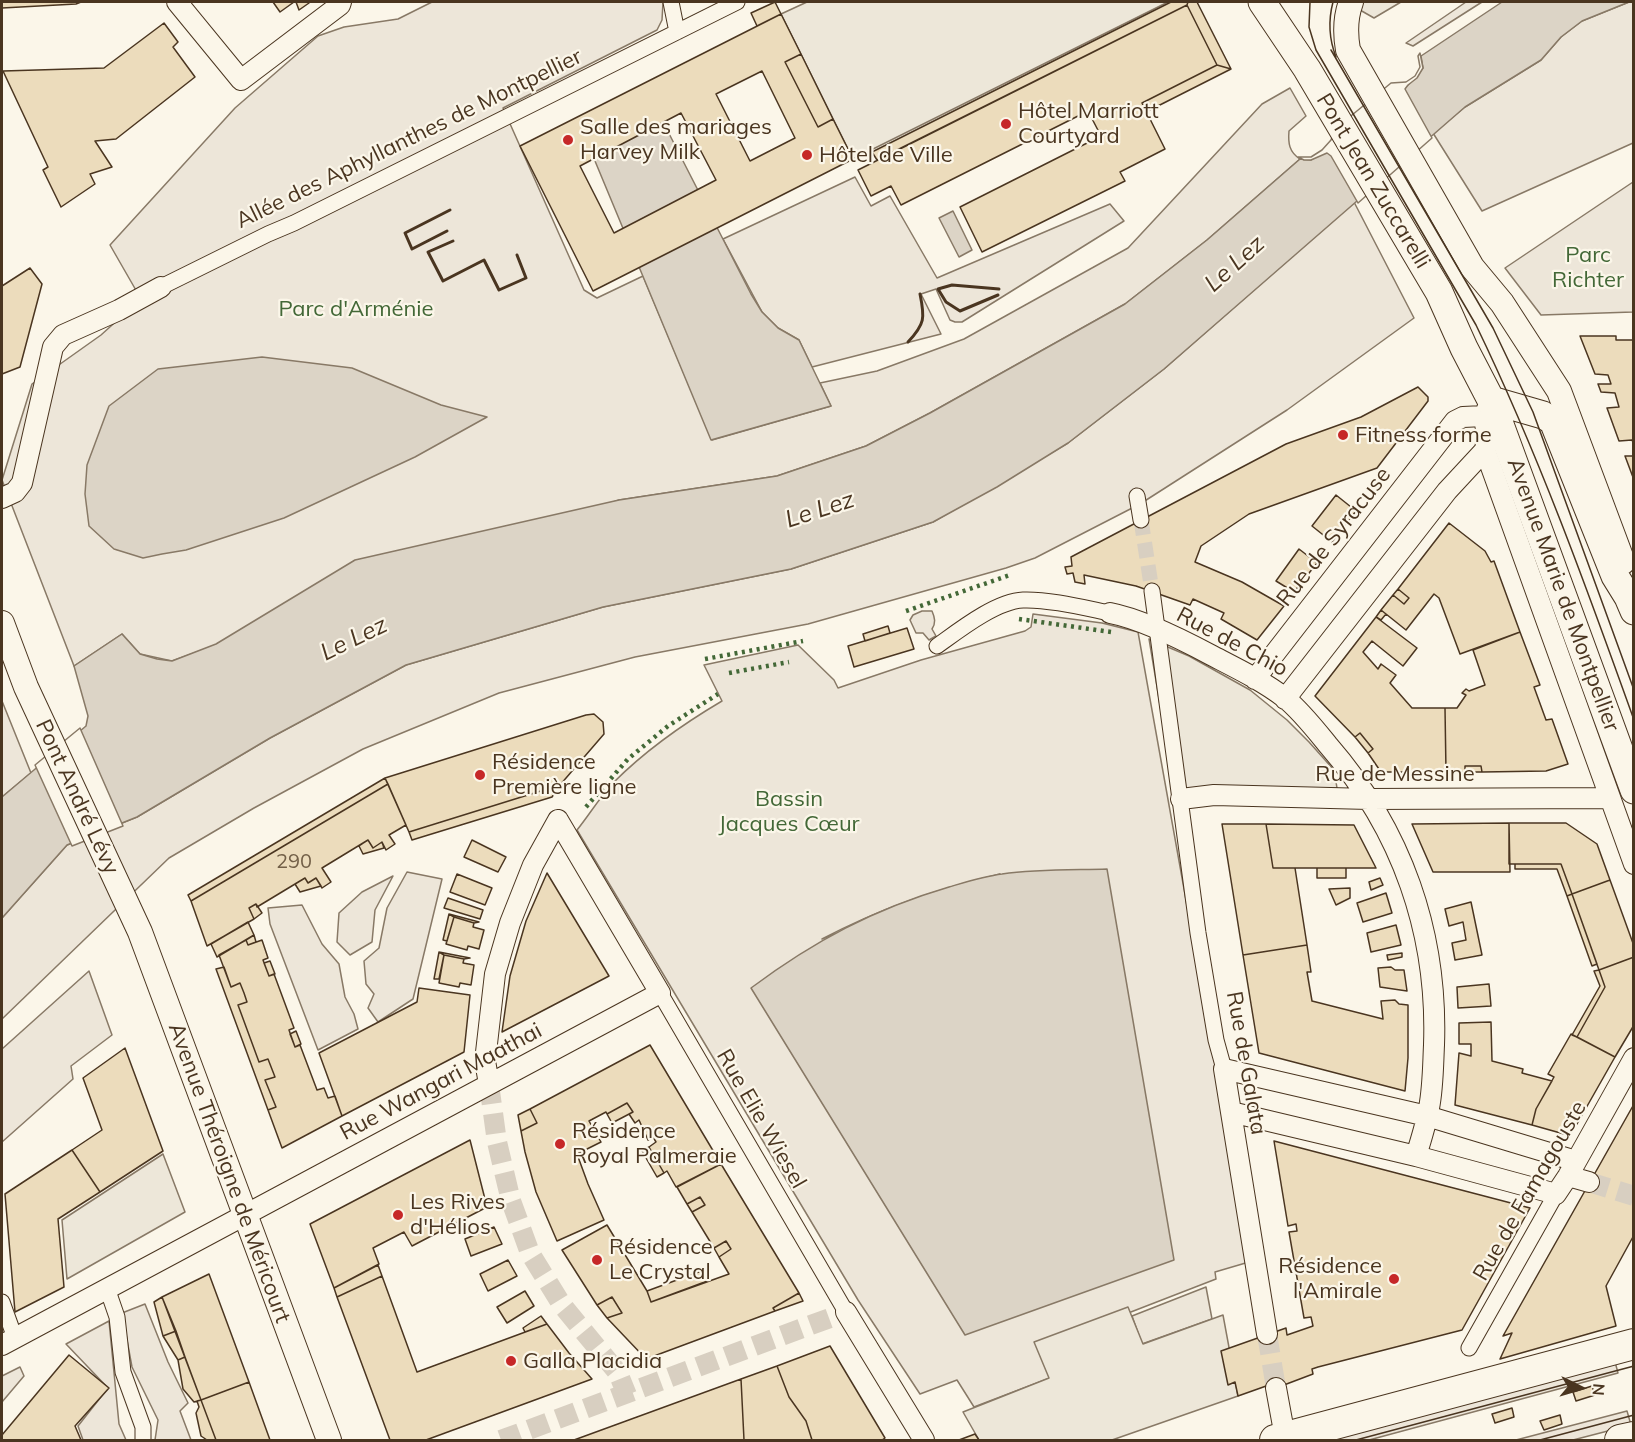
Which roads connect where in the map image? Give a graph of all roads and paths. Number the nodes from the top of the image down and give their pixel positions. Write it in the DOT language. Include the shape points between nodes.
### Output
graph roads {
  1 [pos="177,2"];
  2 [pos="341,2"];
  3 [pos="671,2"];
  4 [pos="737,2"];
  5 [pos="1262,2"];
  6 [pos="1351,2"];
  7 [pos="676,32"];
  8 [pos="161,287"];
  9 [pos="1439,292"];
  10 [pos="1488,408"];
  11 [pos="1485,450"];
  12 [pos="1137,496"];
  13 [pos="2,498"];
  14 [pos="1141,520"];
  15 [pos="1152,591"];
  16 [pos="1632,601"];
  17 [pos="1110,613"];
  18 [pos="2,623"];
  19 [pos="1158,636"];
  20 [pos="937,646"];
  21 [pos="1255,679"];
  22 [pos="1285,699"];
  23 [pos="1621,794"];
  24 [pos="1369,799"];
  25 [pos="1181,800"];
  26 [pos="1634,864"];
  27 [pos="129,906"];
  28 [pos="660,993"];
  29 [pos="1634,1058"];
  30 [pos="1224,1069"];
  31 [pos="489,1084"];
  32 [pos="1231,1112"];
  33 [pos="1427,1116"];
  34 [pos="1416,1156"];
  35 [pos="1572,1168"];
  36 [pos="1589,1182"];
  37 [pos="1556,1194"];
  38 [pos="245,1214"];
  39 [pos="107,1288"];
  40 [pos="2,1302"];
  41 [pos="846,1312"];
  42 [pos="1267,1334"];
  43 [pos="8,1341"];
  44 [pos="1634,1344"];
  45 [pos="1469,1348"];
  46 [pos="1276,1388"];
  47 [pos="1634,1437"];
  48 [pos="1280,1439"];
  49 [pos="143,1440"];
  50 [pos="329,1440"];
  51 [pos="924,1440"];
  52 [pos="1621,1440"];
  1 -- 2 [label="street" via="241,80"];
  3 -- 7 [label="street"];
  4 -- 7 [label="street, Allée des Aphyllanthes de Montpellier"];
  5 -- 9 [label="main road, Pont Jean Zuccarelli" via="1307,69"];
  6 -- 16 [label="street, Pont Jean Zuccarelli" via="1345,34 1348,50 1472,267 1502,303 1559,391 1628,575"];
  7 -- 8 [label="street, Allée des Aphyllanthes de Montpellier"];
  8 -- 13 [label="street" via="63,335 52,346 22,483"];
  9 -- 10 [label="main road, Avenue Marie de Montpellier"];
  10 -- 11 [label="street"];
  10 -- 16 [label="main road" via="1543,415 1553,421 1615,576"];
  10 -- 21 [label="street, Rue de Syracuse" via="1455,421"];
  10 -- 23 [label="main road, Avenue Marie de Montpellier"];
  11 -- 22 [label="street" via="1447,491"];
  11 -- 23 [label="street"];
  12 -- 14 [label="street"];
  15 -- 19 [label="street, Rue de Galata"];
  17 -- 19 [label="street, Rue de Chio"];
  17 -- 20 [label="street, Rue de Chio" via="1021,600 996,608"];
  18 -- 27 [label="street, Pont André Lévy" via="26,687"];
  19 -- 21 [label="street, Rue de Chio" via="1199,648"];
  19 -- 25 [label="street, Rue de Galata"];
  21 -- 22 [label="street, Rue de Chio"];
  22 -- 24 [label="street, Rue de Chio" via="1347,767"];
  23 -- 24 [label="street, Rue de Messine"];
  23 -- 26 [label="street"];
  24 -- 25 [label="street, Rue de Messine" via="1214,795"];
  24 -- 33 [label="street, Rue de Chio" via="1410,883 1426,938 1435,1019"];
  25 -- 30 [label="street, Rue de Galata" via="1200,944"];
  27 -- 38 [label="street, Avenue Théroigne de Méricourt"];
  28 -- 31 [label="street, Rue Wangari Maathai"];
  28 -- 31 [label="street, Rue Elie Wiesel" via="558,820 533,865 495,974 485,1061"];
  28 -- 41 [label="street, Rue Elie Wiesel"];
  29 -- 35 [label="street, Rue de Famagouste"];
  30 -- 32 [label="street, Rue de Galata"];
  30 -- 33 [label="street"];
  31 -- 38 [label="street, Rue Wangari Maathai"];
  32 -- 34 [label="street"];
  32 -- 42 [label="street, Rue de Galata"];
  33 -- 34 [label="street, Rue de Chio"];
  33 -- 35 [label="street"];
  34 -- 37 [label="street"];
  35 -- 36 [label="street"];
  35 -- 37 [label="street, Rue de Famagouste"];
  37 -- 45 [label="street, Rue de Famagouste"];
  38 -- 39 [label="street, Rue Wangari Maathai"];
  38 -- 50 [label="street, Avenue Théroigne de Méricourt"];
  39 -- 43 [label="street, Rue Wangari Maathai"];
  39 -- 49 [label="street" via="117,1317 123,1372 143,1427"];
  40 -- 43 [label="street"];
  41 -- 51 [label="street, Rue Elie Wiesel"];
  44 -- 48 [label="main road"];
  46 -- 48 [label="street"];
  47 -- 52 [label="main road"];
}
